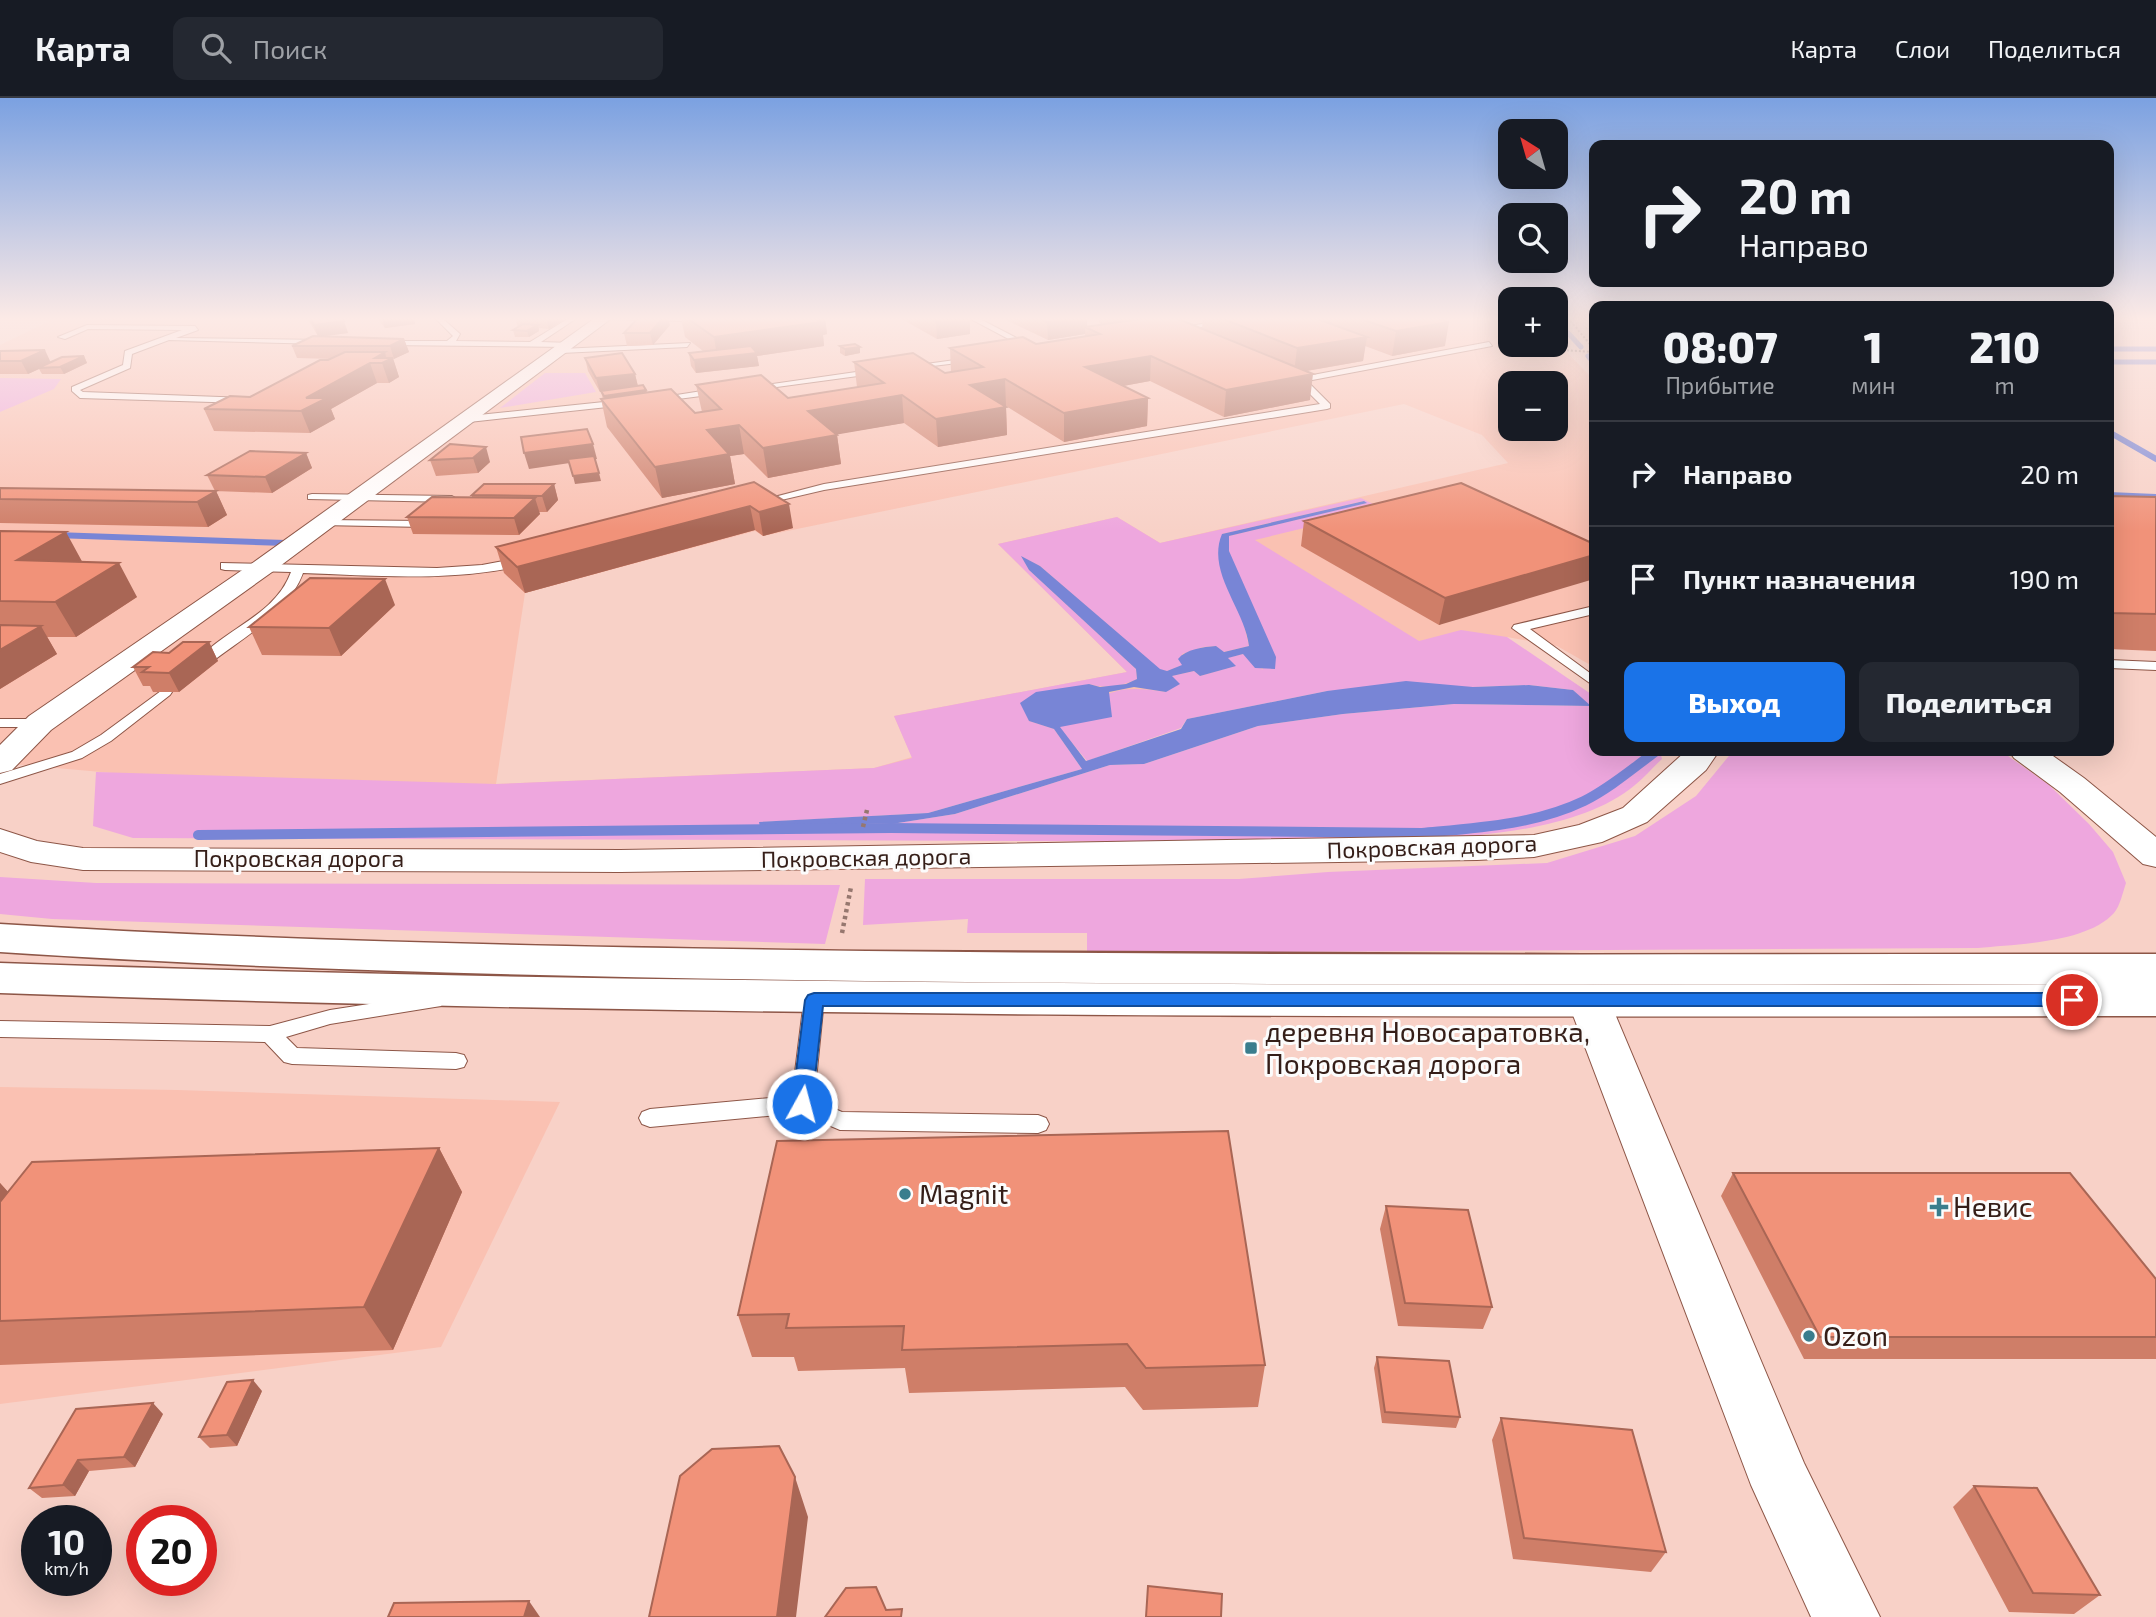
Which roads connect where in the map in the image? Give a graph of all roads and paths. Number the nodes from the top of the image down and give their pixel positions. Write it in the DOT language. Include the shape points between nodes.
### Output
graph roads {
  1 [pos="75,389"];
  2 [pos="510,389"];
  3 [pos="735,389"];
  4 [pos="1310,389"];
  5 [pos="646,400"];
  6 [pos="255,401"];
  7 [pos="633,402"];
  8 [pos="469,419"];
  9 [pos="312,497"];
  10 [pos="359,498"];
  11 [pos="452,499"];
  12 [pos="743,506"];
  13 [pos="324,523"];
  14 [pos="425,524"];
  15 [pos="543,557"];
  16 [pos="225,566"];
  17 [pos="263,568"];
  18 [pos="298,570"];
  19 [pos="1589,611"];
  20 [pos="204,661"];
  21 [pos="2114,664"];
  22 [pos="2156,666"];
  23 [pos="1589,678"];
  24 [pos="164,692"];
  25 [pos="0,723"];
  26 [pos="40,723"];
  27 [pos="1700,756"];
  28 [pos="2032,756"];
  29 [pos="0,763"];
  30 [pos="0,779"];
  31 [pos="0,840"];
  32 [pos="2156,856"];
  33 [pos="856,858"];
  34 [pos="0,938"];
  35 [pos="841,940"];
  36 [pos="2156,969"];
  37 [pos="0,978"];
  38 [pos="473,993"];
  39 [pos="814,1000"];
  40 [pos="2156,1000"];
  41 [pos="1589,1002"];
  42 [pos="0,1029"];
  43 [pos="270,1034"];
  44 [pos="456,1061"];
  45 [pos="802,1104"];
  46 [pos="650,1118"];
  47 [pos="1038,1124"];
  48 [pos="1846,1617"];
  1 -- 6 [label="lane" via="80,396"];
  2 -- 8 [label="street"];
  3 -- 5 [label="lane"];
  4 -- 12 [label="lane" via="1327,406 824,486"];
  7 -- 8 [label="lane"];
  8 -- 10 [label="street"];
  9 -- 10 [label="lane"];
  10 -- 11 [label="lane"];
  10 -- 13 [label="street"];
  13 -- 14 [label="lane"];
  13 -- 17 [label="street"];
  15 -- 18 [label="lane" via="503,567 441,572"];
  16 -- 17 [label="lane"];
  17 -- 18 [label="lane"];
  17 -- 26 [label="street"];
  18 -- 20 [label="lane" via="291,589 278,603"];
  19 -- 23 [label="lane" via="1519,628"];
  21 -- 22 [label="lane"];
  24 -- 30 [label="lane" via="77,755"];
  25 -- 26 [label="lane"];
  26 -- 29 [label="street"];
  27 -- 33 [label="street, Покровская дорога" via="1635,815 1589,834 1534,846"];
  28 -- 32 [label="street"];
  31 -- 33 [label="street, Покровская дорога" via="31,851 83,859"];
  33 -- 35 [label="path"];
  34 -- 36 [label="main road" via="582,962 833,966"];
  37 -- 38 [label="main road"];
  38 -- 39 [label="main road"];
  38 -- 43 [label="lane" via="330,1017"];
  39 -- 41 [label="main road"];
  39 -- 45 [label="lane"];
  40 -- 41 [label="main road"];
  41 -- 48 [label="street" via="1782,1485"];
  42 -- 43 [label="lane"];
  43 -- 44 [label="lane" via="292,1056"];
  45 -- 46 [label="lane"];
  45 -- 47 [label="lane" via="840,1121"];
}
